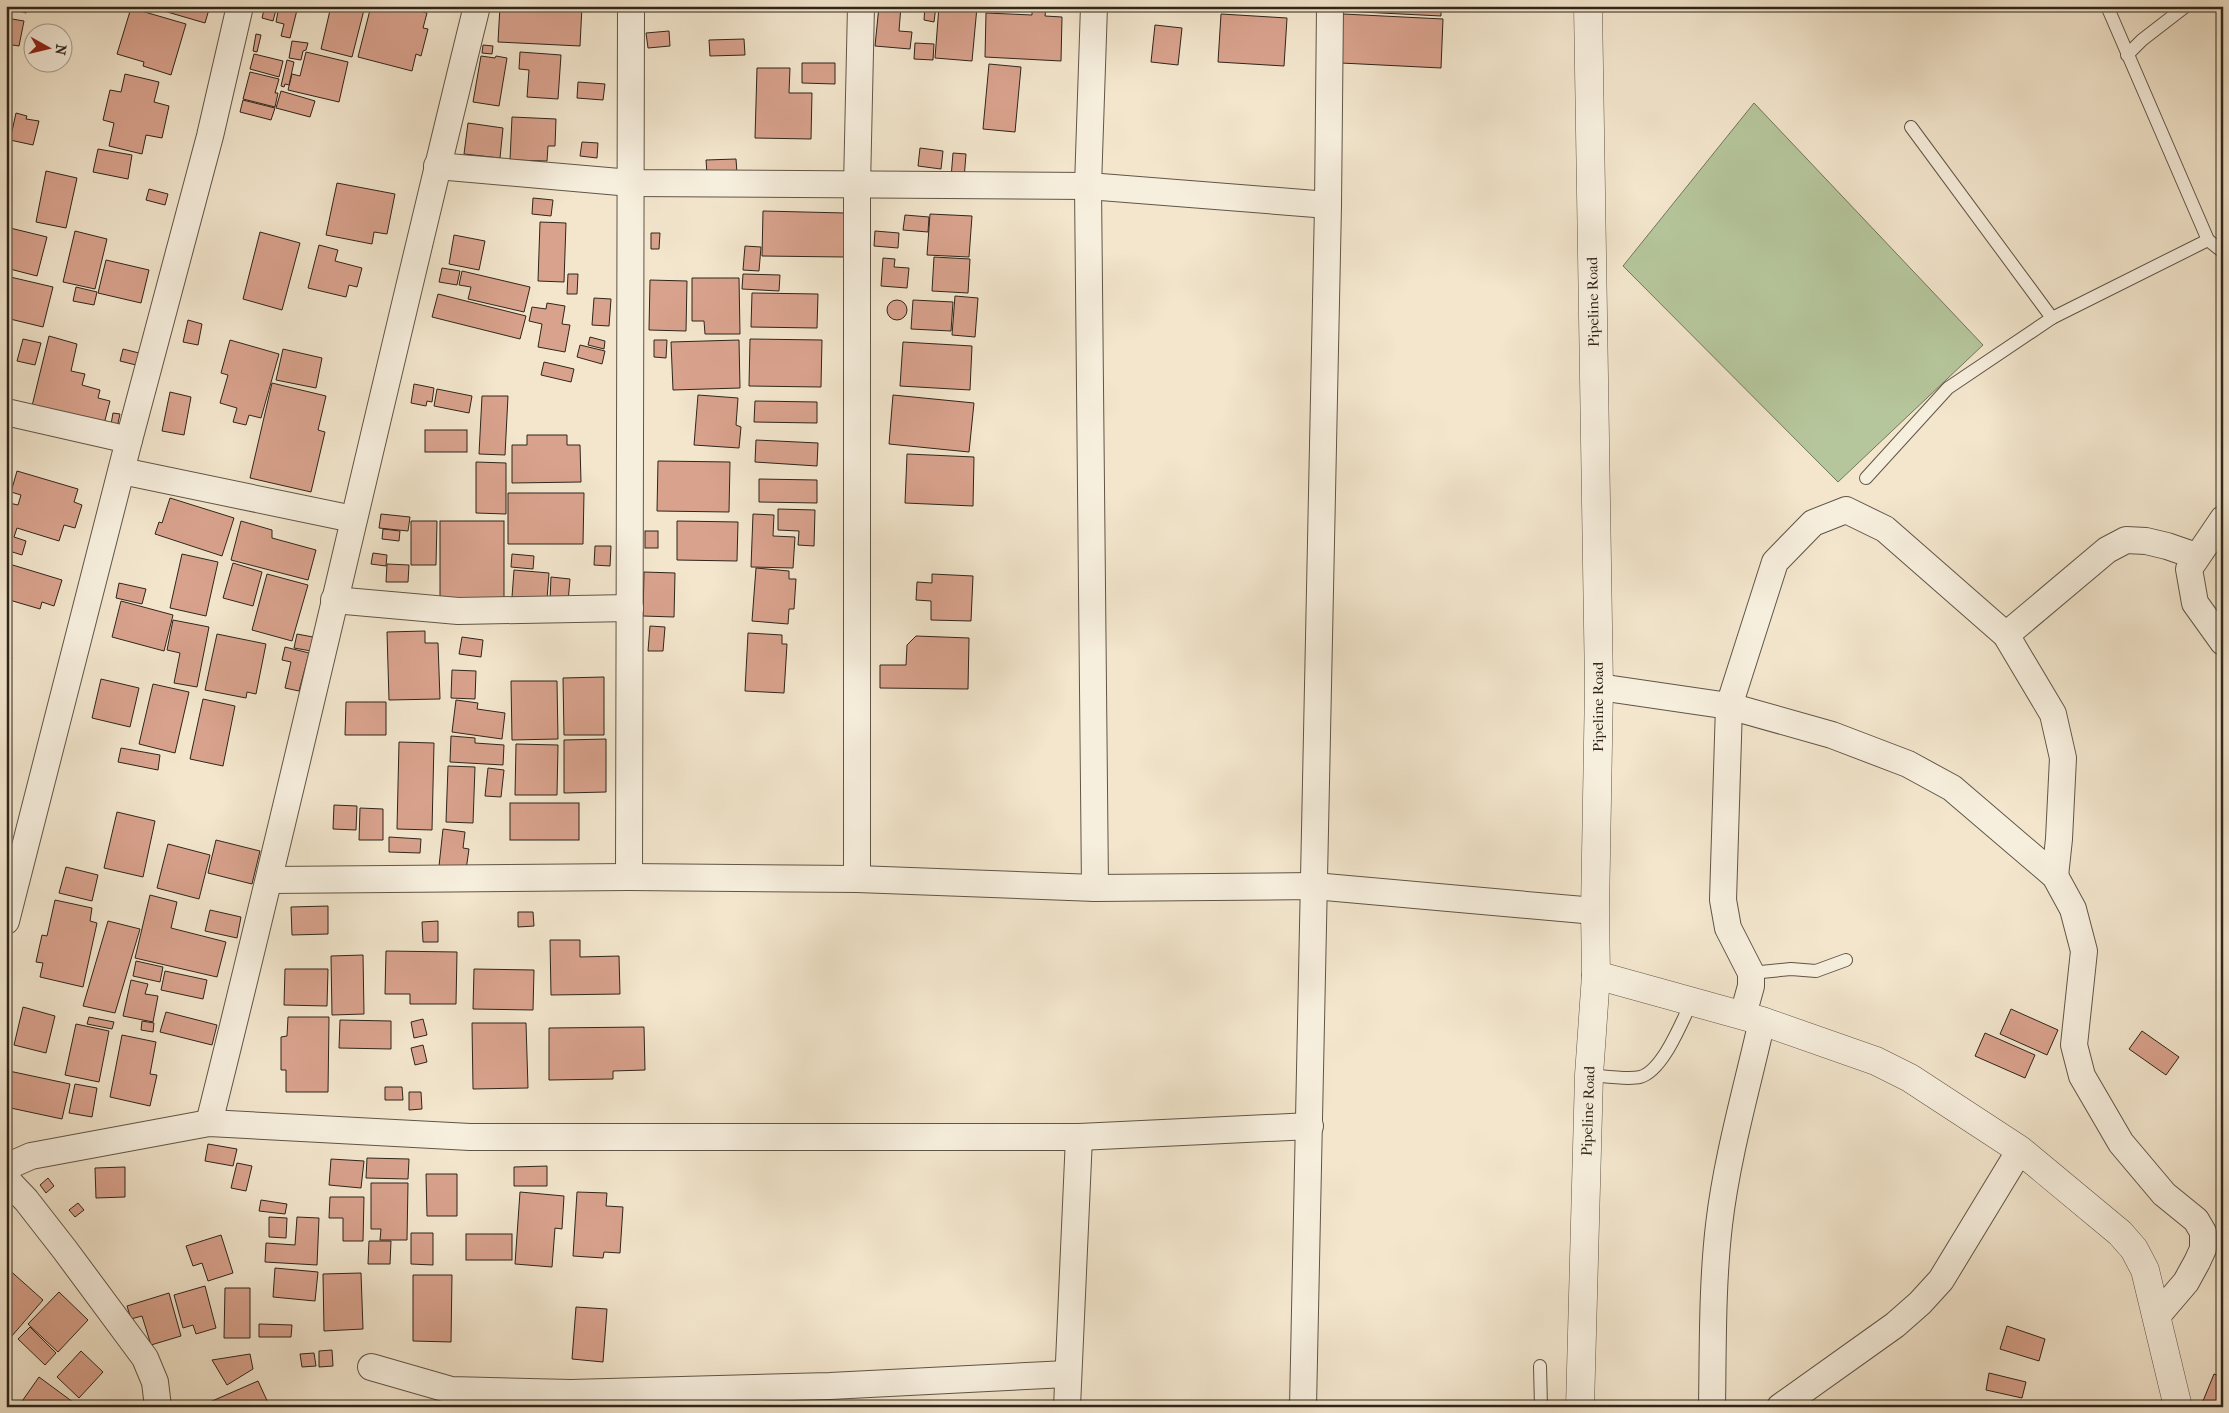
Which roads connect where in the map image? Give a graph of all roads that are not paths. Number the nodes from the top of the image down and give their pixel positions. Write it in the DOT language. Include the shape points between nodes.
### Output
graph roads {
  1 [pos="240,6"];
  2 [pos="477,6"];
  3 [pos="631,6"];
  4 [pos="861,6"];
  5 [pos="1094,6"];
  6 [pos="1330,6"];
  7 [pos="1588,6"];
  8 [pos="2107,6"];
  9 [pos="2186,6"];
  10 [pos="2127,55"];
  11 [pos="1911,127"];
  12 [pos="437,166"];
  13 [pos="631,183"];
  14 [pos="857,186"];
  15 [pos="1088,186"];
  16 [pos="1328,204"];
  17 [pos="2208,240"];
  18 [pos="2223,252"];
  19 [pos="2052,318"];
  20 [pos="6,412"];
  21 [pos="129,440"];
  22 [pos="122,471"];
  23 [pos="1866,478"];
  24 [pos="353,519"];
  25 [pos="2222,522"];
  26 [pos="2196,556"];
  27 [pos="334,600"];
  28 [pos="630,608"];
  29 [pos="2006,635"];
  30 [pos="2223,642"];
  31 [pos="1598,687"];
  32 [pos="1729,706"];
  33 [pos="2055,876"];
  34 [pos="630,877"];
  35 [pos="857,879"];
  36 [pos="270,880"];
  37 [pos="1314,886"];
  38 [pos="1095,888"];
  39 [pos="1595,911"];
  40 [pos="6,921"];
  41 [pos="1846,960"];
  42 [pos="1751,973"];
  43 [pos="1596,975"];
  44 [pos="1692,1001"];
  45 [pos="1753,1018"];
  46 [pos="1589,1075"];
  47 [pos="209,1123"];
  48 [pos="1310,1126"];
  49 [pos="1079,1137"];
  50 [pos="2020,1150"];
  51 [pos="6,1168"];
  52 [pos="6,1179"];
  53 [pos="2157,1316"];
  54 [pos="1540,1366"];
  55 [pos="371,1367"];
  56 [pos="1067,1374"];
  57 [pos="158,1407"];
  58 [pos="1067,1407"];
  59 [pos="1303,1407"];
  60 [pos="1541,1407"];
  61 [pos="1580,1407"];
  62 [pos="1712,1407"];
  63 [pos="1780,1407"];
  64 [pos="2178,1407"];
  1 -- 21 [label="street" via="210,136"];
  2 -- 12 [label="street"];
  3 -- 13 [label="street"];
  4 -- 14 [label="street"];
  5 -- 15 [label="street"];
  6 -- 16 [label="street"];
  7 -- 31 [label="street, Pipeline Road"];
  8 -- 10 [label="lane"];
  9 -- 10 [label="lane"];
  10 -- 17 [label="lane"];
  11 -- 19 [label="lane"];
  12 -- 13 [label="street"];
  12 -- 24 [label="street"];
  13 -- 14 [label="street"];
  13 -- 28 [label="street"];
  14 -- 15 [label="street"];
  14 -- 35 [label="street"];
  15 -- 16 [label="street"];
  15 -- 38 [label="street"];
  16 -- 37 [label="street"];
  17 -- 18 [label="lane"];
  17 -- 19 [label="lane"];
  19 -- 23 [label="lane" via="1948,388"];
  20 -- 21 [label="street"];
  21 -- 22 [label="street"];
  22 -- 24 [label="street"];
  22 -- 40 [label="street"];
  24 -- 27 [label="street"];
  25 -- 26 [label="street"];
  26 -- 29 [label="street" via="2168,546 2126,540 2106,550"];
  26 -- 30 [label="street" via="2188,569 2195,602"];
  27 -- 28 [label="street" via="458,611"];
  27 -- 36 [label="street"];
  28 -- 34 [label="street"];
  29 -- 32 [label="street" via="1885,529 1846,510 1812,523 1775,562"];
  29 -- 33 [label="street" via="2053,714 2063,758"];
  31 -- 32 [label="street"];
  31 -- 39 [label="street, Pipeline Road"];
  32 -- 33 [label="street" via="1832,735 1908,764 1952,788"];
  32 -- 42 [label="street" via="1723,900 1728,928"];
  33 -- 53 [label="street" via="2073,910 2084,952 2074,1045 2082,1076 2121,1143 2164,1194 2196,1220 2203,1232 2204,1249 2197,1262 2186,1282"];
  34 -- 35 [label="street"];
  34 -- 36 [label="street"];
  35 -- 38 [label="street"];
  36 -- 47 [label="street"];
  37 -- 38 [label="street"];
  37 -- 39 [label="street"];
  37 -- 48 [label="street"];
  39 -- 43 [label="street, Pipeline Road"];
  41 -- 42 [label="lane" via="1816,971 1791,969"];
  42 -- 45 [label="street"];
  43 -- 44 [label="street"];
  43 -- 46 [label="street, Pipeline Road"];
  44 -- 45 [label="street"];
  44 -- 46 [label="lane" via="1673,1040 1653,1070 1640,1077"];
  45 -- 50 [label="street" via="1876,1061 1910,1078"];
  45 -- 62 [label="street" via="1719,1223 1714,1271"];
  46 -- 61 [label="street, Pipeline Road"];
  47 -- 49 [label="street" via="470,1137"];
  47 -- 51 [label="street" via="32,1156"];
  48 -- 49 [label="street"];
  48 -- 59 [label="street"];
  49 -- 56 [label="street"];
  50 -- 53 [label="street" via="2120,1233 2134,1249 2145,1270"];
  50 -- 63 [label="street" via="1941,1280 1920,1304"];
  52 -- 57 [label="street" via="65,1250 145,1358 155,1382"];
  53 -- 64 [label="street"];
  54 -- 60 [label="lane"];
  55 -- 56 [label="street" via="451,1390 571,1393 830,1386"];
  56 -- 58 [label="street"];
}
